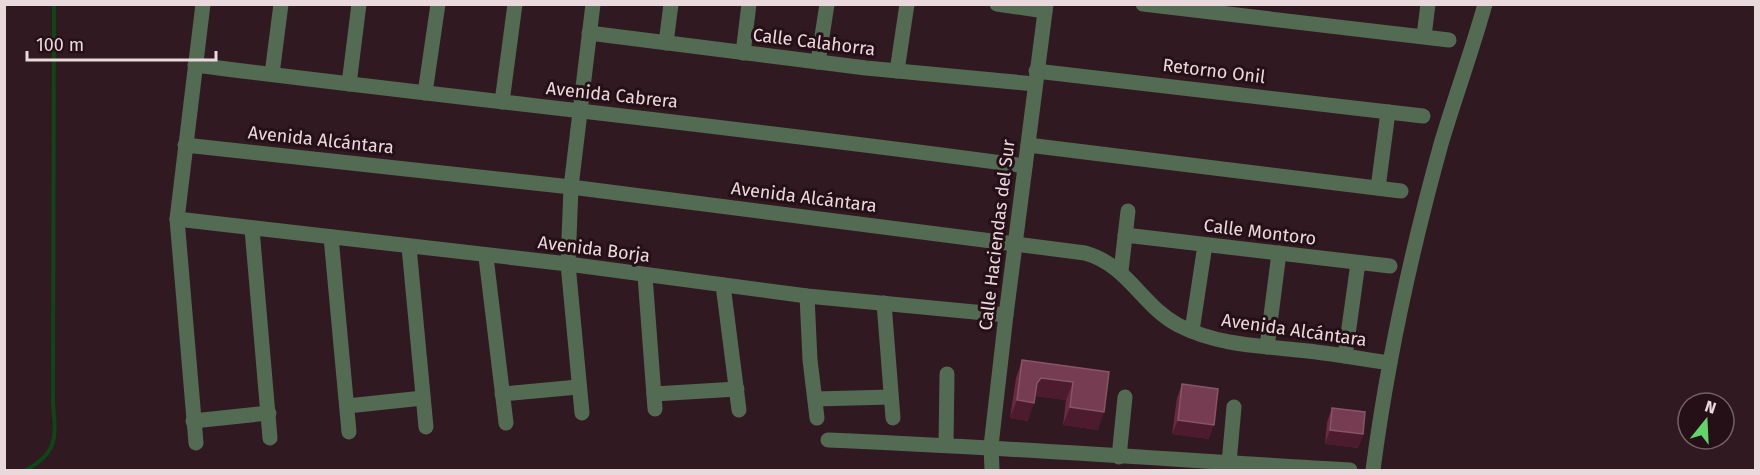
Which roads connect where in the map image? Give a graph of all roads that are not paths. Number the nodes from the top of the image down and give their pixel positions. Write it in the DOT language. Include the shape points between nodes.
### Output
graph roads {
  1 [pos="202,4"];
  2 [pos="281,4"];
  3 [pos="359,4"];
  4 [pos="438,4"];
  5 [pos="515,4"];
  6 [pos="593,4"];
  7 [pos="671,4"];
  8 [pos="749,4"];
  9 [pos="826,4"];
  10 [pos="907,4"];
  11 [pos="996,4"];
  12 [pos="1143,4"];
  13 [pos="1428,4"];
  14 [pos="1485,4"];
  15 [pos="1046,8"];
  16 [pos="589,33"];
  17 [pos="1424,36"];
  18 [pos="1449,40"];
  19 [pos="666,43"];
  20 [pos="743,53"];
  21 [pos="818,62"];
  22 [pos="195,64"];
  23 [pos="897,71"];
  24 [pos="272,74"];
  25 [pos="1036,78"];
  26 [pos="349,84"];
  27 [pos="425,93"];
  28 [pos="502,102"];
  29 [pos="580,111"];
  30 [pos="1388,112"];
  31 [pos="1423,116"];
  32 [pos="185,145"];
  33 [pos="1028,145"];
  34 [pos="1025,166"];
  35 [pos="571,187"];
  36 [pos="1378,188"];
  37 [pos="1401,191"];
  38 [pos="1128,211"];
  39 [pos="177,219"];
  40 [pos="252,229"];
  41 [pos="1125,235"];
  42 [pos="331,237"];
  43 [pos="1015,243"];
  44 [pos="1205,245"];
  45 [pos="409,247"];
  46 [pos="1279,254"];
  47 [pos="486,257"];
  48 [pos="1358,263"];
  49 [pos="568,264"];
  50 [pos="1390,266"];
  51 [pos="1121,271"];
  52 [pos="645,276"];
  53 [pos="723,285"];
  54 [pos="807,296"];
  55 [pos="884,303"];
  56 [pos="1006,315"];
  57 [pos="1192,331"];
  58 [pos="1267,347"];
  59 [pos="1345,356"];
  60 [pos="1390,363"];
  61 [pos="947,374"];
  62 [pos="578,387"];
  63 [pos="737,389"];
  64 [pos="502,394"];
  65 [pos="891,397"];
  66 [pos="1125,397"];
  67 [pos="423,398"];
  68 [pos="815,399"];
  69 [pos="346,406"];
  70 [pos="1234,407"];
  71 [pos="739,410"];
  72 [pos="269,413"];
  73 [pos="582,413"];
  74 [pos="817,418"];
  75 [pos="893,418"];
  76 [pos="193,421"];
  77 [pos="506,423"];
  78 [pos="426,427"];
  79 [pos="349,432"];
  80 [pos="270,438"];
  81 [pos="828,440"];
  82 [pos="196,443"];
  83 [pos="946,445"];
  84 [pos="991,446"];
  85 [pos="1119,457"];
  86 [pos="1229,463"];
  87 [pos="992,471"];
  88 [pos="1350,471"];
  89 [pos="1373,471"];
  1 -- 22 [label="street"];
  2 -- 24 [label="street"];
  3 -- 26 [label="street"];
  4 -- 27 [label="street"];
  5 -- 28 [label="street"];
  6 -- 16 [label="street"];
  7 -- 19 [label="street"];
  8 -- 20 [label="street"];
  9 -- 21 [label="street"];
  10 -- 23 [label="street"];
  11 -- 15 [label="street"];
  12 -- 17 [label="street"];
  13 -- 17 [label="street"];
  14 -- 60 [label="street" via="1442,143"];
  15 -- 25 [label="street, Calle Haciendas del Sur"];
  16 -- 19 [label="street, Calle Calahorra"];
  16 -- 29 [label="street"];
  17 -- 18 [label="street"];
  19 -- 20 [label="street, Calle Calahorra"];
  20 -- 21 [label="street, Calle Calahorra"];
  21 -- 23 [label="street, Calle Calahorra"];
  22 -- 24 [label="street, Avenida Cabrera"];
  22 -- 32 [label="street"];
  23 -- 25 [label="street, Calle Calahorra"];
  24 -- 26 [label="street, Avenida Cabrera"];
  25 -- 30 [label="street, Retorno Onil"];
  25 -- 33 [label="street, Calle Haciendas del Sur"];
  26 -- 27 [label="street, Avenida Cabrera"];
  27 -- 28 [label="street, Avenida Cabrera"];
  28 -- 29 [label="street, Avenida Cabrera"];
  29 -- 34 [label="street, Avenida Cabrera" via="803,135"];
  29 -- 35 [label="street"];
  30 -- 31 [label="street, Retorno Onil"];
  30 -- 36 [label="street"];
  32 -- 35 [label="street, Avenida Alcántara"];
  32 -- 39 [label="street"];
  33 -- 34 [label="street, Calle Haciendas del Sur"];
  33 -- 36 [label="street"];
  34 -- 43 [label="street, Calle Haciendas del Sur"];
  35 -- 43 [label="street, Avenida Alcántara"];
  35 -- 49 [label="street"];
  36 -- 37 [label="street"];
  38 -- 41 [label="street"];
  39 -- 40 [label="street, Avenida Borja"];
  39 -- 76 [label="street"];
  40 -- 42 [label="street, Avenida Borja"];
  40 -- 72 [label="street"];
  41 -- 44 [label="street, Calle Montoro"];
  41 -- 51 [label="street"];
  42 -- 45 [label="street, Avenida Borja"];
  42 -- 69 [label="street"];
  43 -- 51 [label="street, Avenida Alcántara" via="1084,253"];
  43 -- 56 [label="street, Calle Haciendas del Sur"];
  44 -- 46 [label="street, Calle Montoro"];
  44 -- 57 [label="street"];
  45 -- 47 [label="street, Avenida Borja"];
  45 -- 67 [label="street"];
  46 -- 48 [label="street, Calle Montoro"];
  46 -- 58 [label="street"];
  47 -- 49 [label="street, Avenida Borja"];
  47 -- 64 [label="street"];
  48 -- 50 [label="street, Calle Montoro"];
  48 -- 59 [label="street"];
  49 -- 52 [label="street, Avenida Borja"];
  49 -- 62 [label="street"];
  51 -- 57 [label="street, Avenida Alcántara" via="1167,317"];
  52 -- 53 [label="street, Avenida Borja"];
  52 -- 63 [label="street" via="654,401"];
  53 -- 54 [label="street, Avenida Borja"];
  53 -- 63 [label="street"];
  54 -- 55 [label="street, Avenida Borja"];
  54 -- 68 [label="street"];
  55 -- 56 [label="street, Avenida Borja"];
  55 -- 65 [label="street"];
  56 -- 84 [label="street, Calle Haciendas del Sur"];
  57 -- 58 [label="street, Avenida Alcántara"];
  58 -- 59 [label="street, Avenida Alcántara"];
  59 -- 60 [label="street, Avenida Alcántara"];
  60 -- 89 [label="street"];
  61 -- 83 [label="street"];
  62 -- 64 [label="street"];
  62 -- 73 [label="street"];
  63 -- 71 [label="street"];
  64 -- 77 [label="street"];
  65 -- 68 [label="street"];
  65 -- 75 [label="street"];
  66 -- 85 [label="street"];
  67 -- 69 [label="street"];
  67 -- 78 [label="street"];
  68 -- 74 [label="street"];
  69 -- 79 [label="street"];
  70 -- 86 [label="street"];
  72 -- 76 [label="street"];
  72 -- 80 [label="street"];
  76 -- 82 [label="street"];
  81 -- 83 [label="street"];
  83 -- 84 [label="street"];
  84 -- 85 [label="street"];
  84 -- 87 [label="street, Calle Haciendas del Sur"];
  85 -- 86 [label="street"];
  86 -- 88 [label="street"];
}
